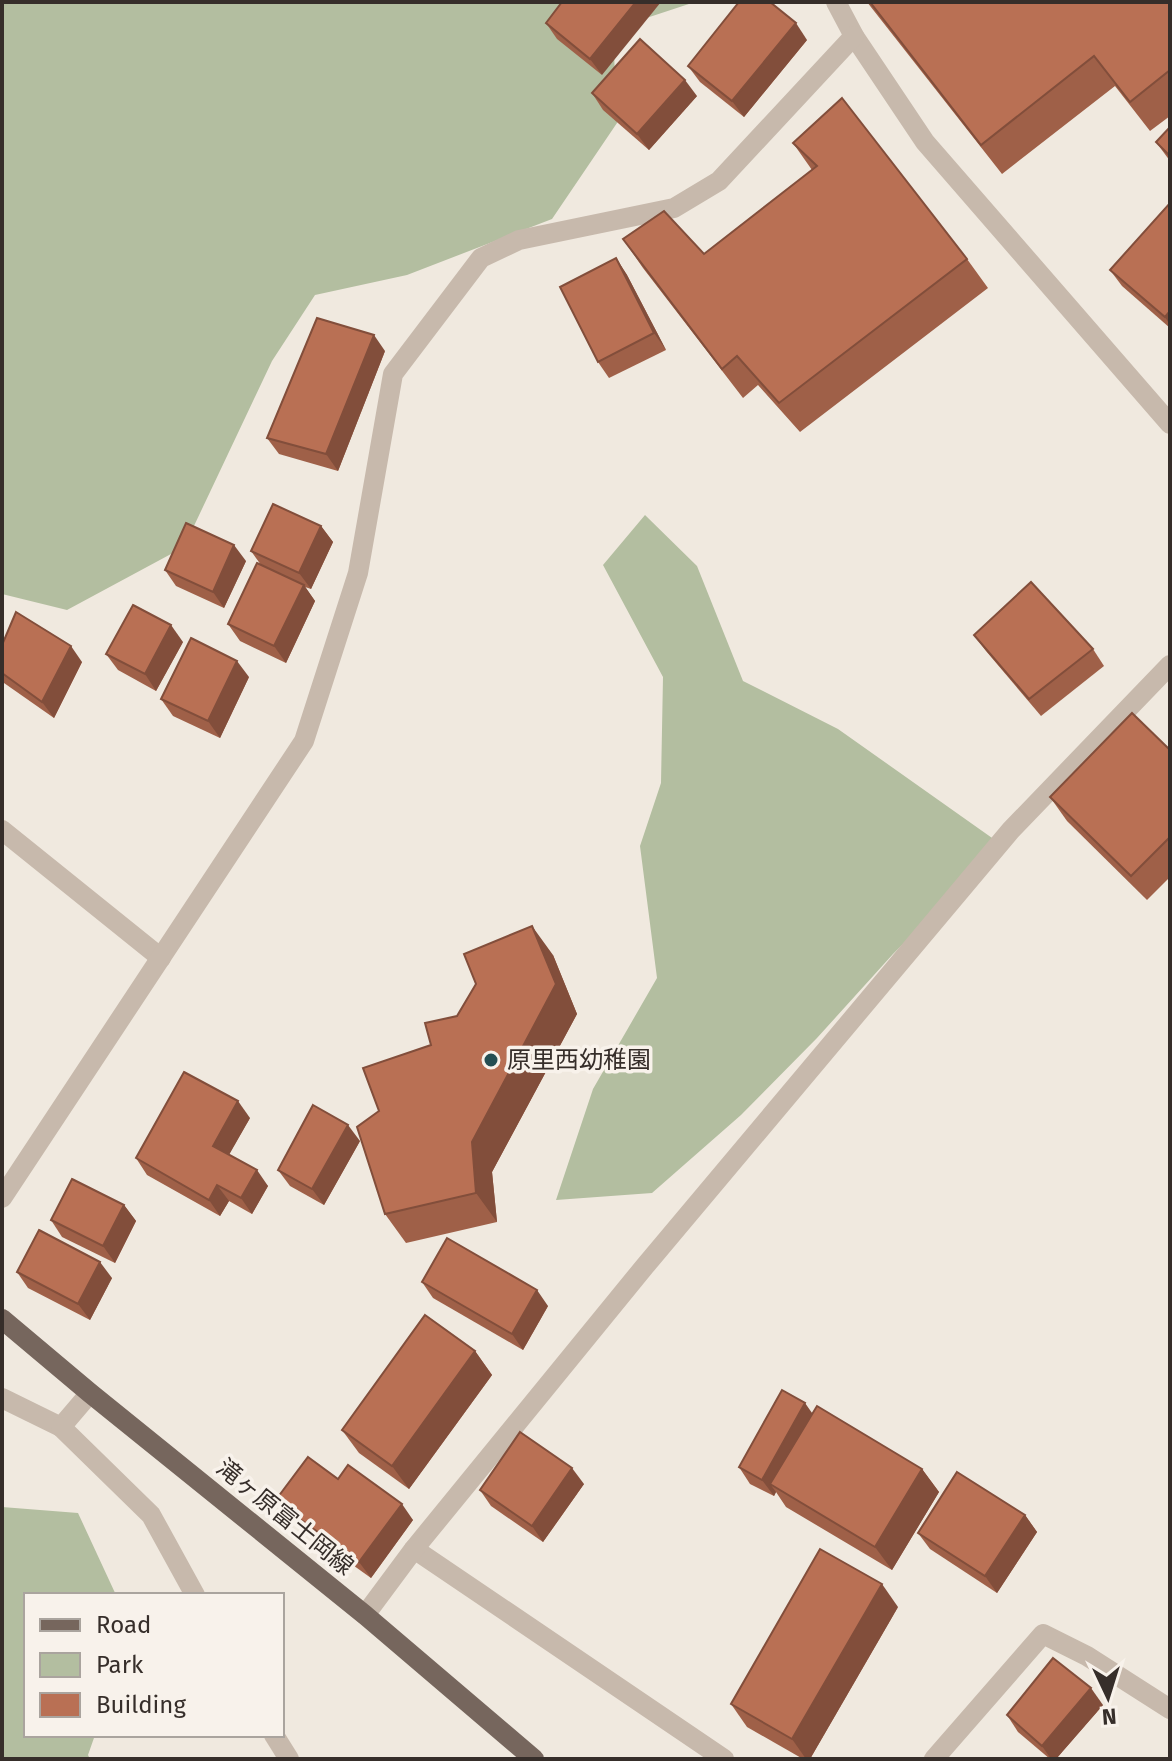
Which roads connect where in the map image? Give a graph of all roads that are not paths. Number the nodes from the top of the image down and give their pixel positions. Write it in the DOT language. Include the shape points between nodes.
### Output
graph roads {
  1 [pos="836,2"];
  2 [pos="854,36"];
  3 [pos="1170,424"];
  4 [pos="1170,665"];
  5 [pos="2,830"];
  6 [pos="161,958"];
  7 [pos="2,1198"];
  8 [pos="2,1319"];
  9 [pos="90,1393"];
  10 [pos="2,1398"];
  11 [pos="61,1427"];
  12 [pos="414,1549"];
  13 [pos="194,1593"];
  14 [pos="365,1615"];
  15 [pos="1170,1709"];
  16 [pos="275,1737"];
  17 [pos="289,1759"];
  18 [pos="534,1759"];
  19 [pos="724,1759"];
  20 [pos="934,1759"];
  1 -- 2 [label="street"];
  2 -- 3 [label="street" via="925,142"];
  2 -- 6 [label="street" via="719,181 674,208 519,240 481,258 401,362 393,374 358,573 304,741"];
  4 -- 12 [label="street" via="1011,830"];
  5 -- 6 [label="street"];
  6 -- 7 [label="street"];
  8 -- 9 [label="main road, 滝ヶ原富士岡線"];
  9 -- 11 [label="street"];
  9 -- 14 [label="main road, 滝ヶ原富士岡線"];
  10 -- 11 [label="street"];
  11 -- 13 [label="street" via="151,1515"];
  12 -- 14 [label="street"];
  12 -- 19 [label="street"];
  14 -- 18 [label="main road, 滝ヶ原富士岡線"];
  15 -- 20 [label="street" via="1043,1634"];
  16 -- 17 [label="street"];
}
